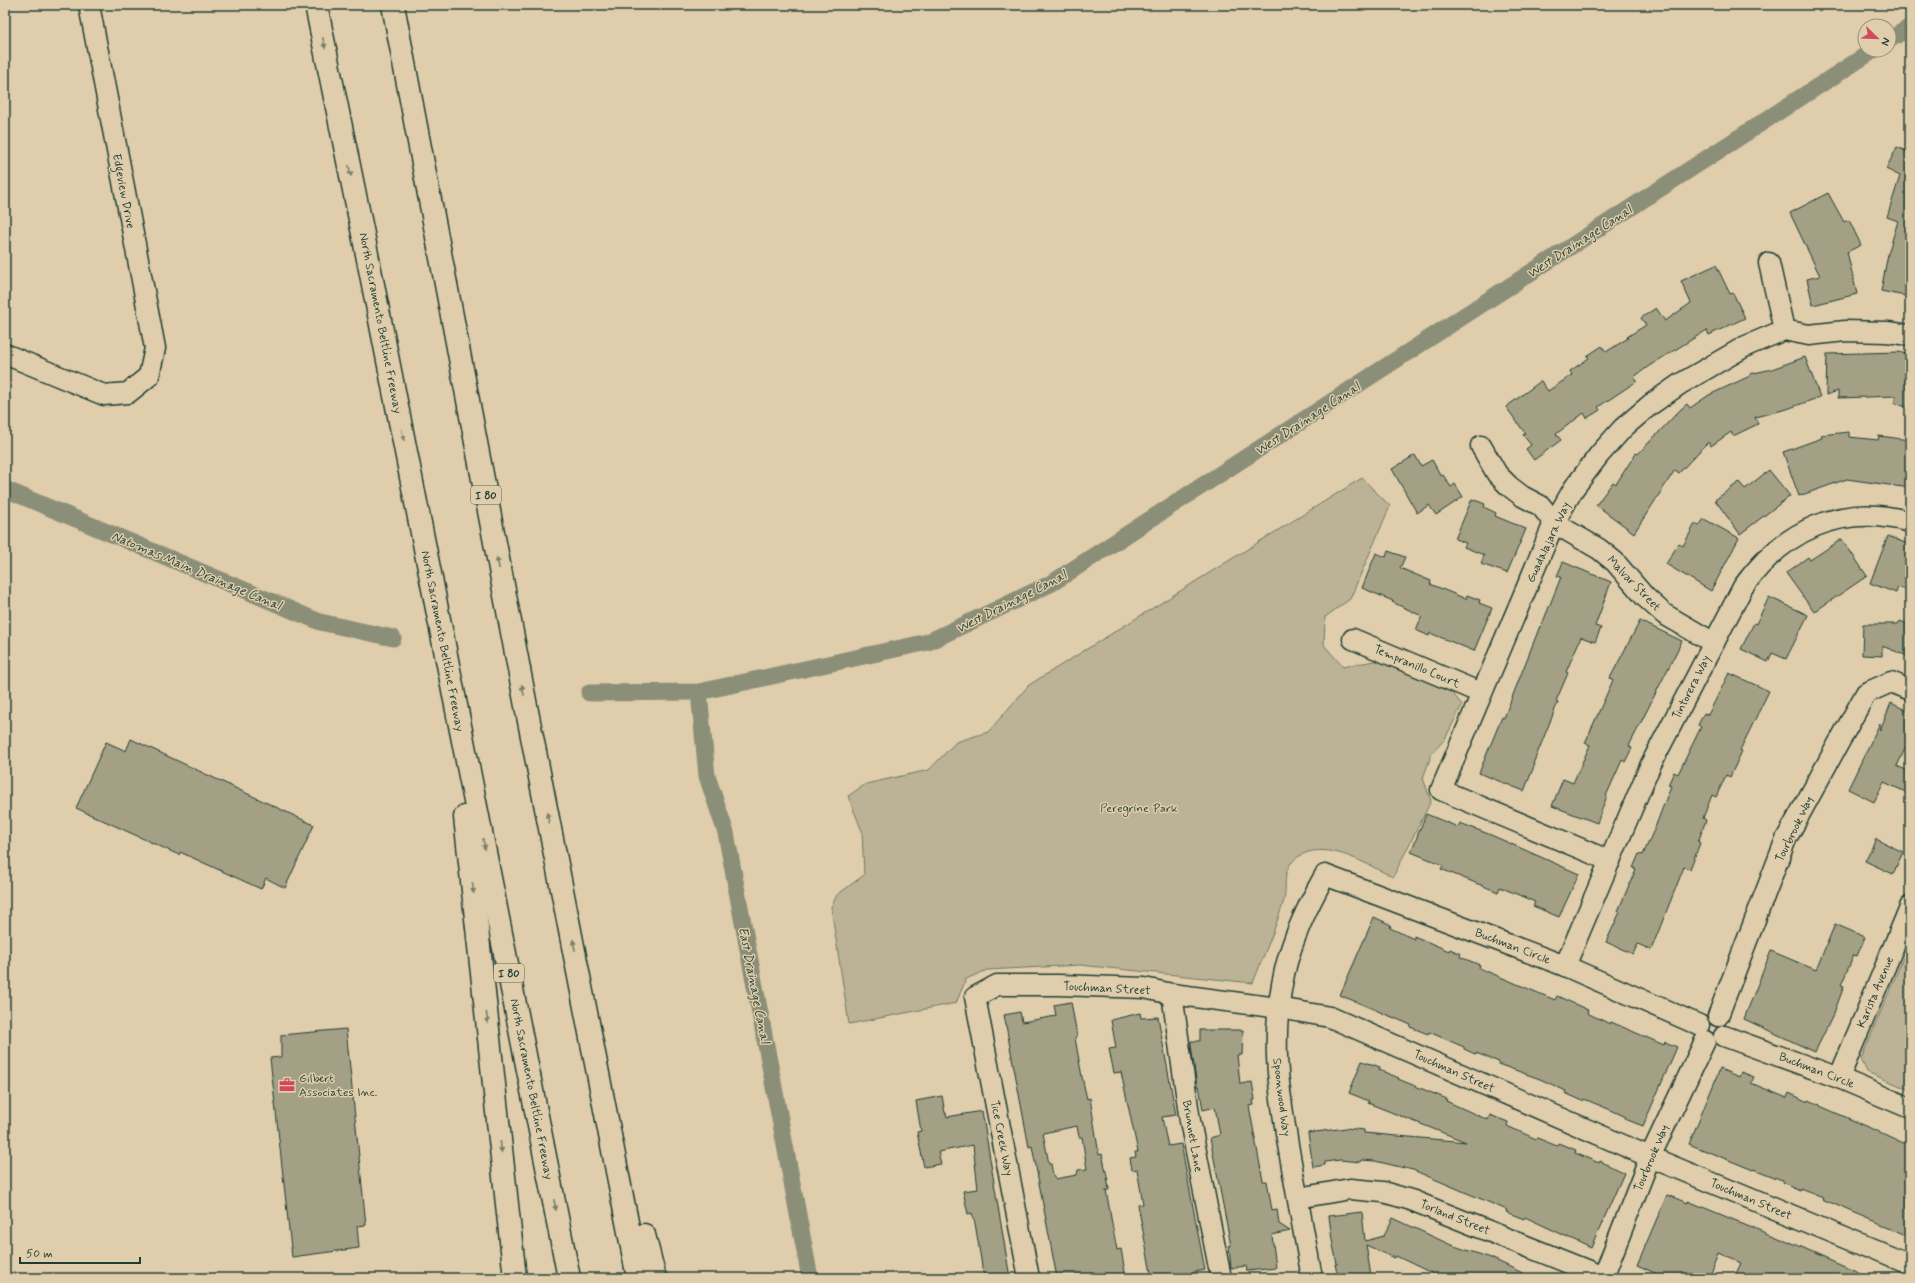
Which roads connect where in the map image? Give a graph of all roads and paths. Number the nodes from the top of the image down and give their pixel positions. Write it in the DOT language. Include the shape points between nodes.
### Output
graph roads {
  1 [pos="89,5"];
  2 [pos="316,5"];
  3 [pos="393,5"];
  4 [pos="1769,263"];
  5 [pos="1784,330"];
  6 [pos="1910,335"];
  7 [pos="5,354"];
  8 [pos="1481,446"];
  9 [pos="1910,522"];
  10 [pos="1554,523"];
  11 [pos="1353,639"];
  12 [pos="1714,642"];
  13 [pos="449,669"];
  14 [pos="1910,690"];
  15 [pos="1481,693"];
  16 [pos="1610,861"];
  17 [pos="1325,875"];
  18 [pos="1910,907"];
  19 [pos="1565,966"];
  20 [pos="581,984"];
  21 [pos="1172,994"];
  22 [pos="975,998"];
  23 [pos="1278,1008"];
  24 [pos="1709,1034"];
  25 [pos="1839,1078"];
  26 [pos="1910,1108"];
  27 [pos="1650,1157"];
  28 [pos="1298,1198"];
  29 [pos="1910,1265"];
  30 [pos="515,1277"];
  31 [pos="568,1278"];
  32 [pos="638,1278"];
  33 [pos="655,1278"];
  34 [pos="1029,1278"];
  35 [pos="1221,1278"];
  36 [pos="1312,1278"];
  37 [pos="1604,1278"];
  1 -- 7 [label="street, Edgeview Drive" via="155,348 149,376 128,393 104,395"];
  2 -- 13 [label="highway, North Sacramento Beltline Freeway / I 80, one-way"];
  20 -- 3 [label="highway, I 80, one-way"];
  4 -- 5 [label="street"];
  5 -- 6 [label="street" via="1809,335 1845,331"];
  5 -- 10 [label="street, Guadalajara Way" via="1746,346 1650,404 1623,428 1599,455 1574,488"];
  8 -- 10 [label="street" via="1505,482 1522,496 1541,506"];
  9 -- 12 [label="street, Tintorera Way" via="1876,516 1856,516 1811,527 1793,537 1758,566 1743,587"];
  10 -- 12 [label="street, Malvar Street" via="1605,554 1664,614"];
  10 -- 15 [label="street, Guadalajara Way"];
  11 -- 15 [label="street, Tempranillo Court"];
  12 -- 16 [label="street, Tintorera Way" via="1651,764"];
  13 -- 30 [label="highway, one-way"];
  13 -- 31 [label="highway, North Sacramento Beltline Freeway / I 80, one-way"];
  14 -- 24 [label="street, Tourbrook Way" via="1892,682 1866,693 1786,839 1718,1016 1708,1015 1703,1018"];
  15 -- 16 [label="street, Guadalajara Way" via="1441,790"];
  16 -- 19 [label="street, Tintorera Way"];
  17 -- 19 [label="street, Buchman Circle"];
  17 -- 23 [label="street, Spoonwood Way" via="1308,905 1295,937 1285,969"];
  18 -- 25 [label="street, Karista Avenue"];
  19 -- 24 [label="street, Buchman Circle"];
  20 -- 32 [label="highway, I 80"];
  20 -- 33 [label="highway"];
  21 -- 22 [label="street, Touchman Street" via="1144,988 998,985"];
  21 -- 23 [label="street, Touchman Street"];
  21 -- 35 [label="street, Brunnet Lane" via="1190,1121"];
  22 -- 34 [label="street, Tice Creek Way"];
  23 -- 27 [label="street, Touchman Street" via="1330,1017"];
  23 -- 28 [label="street, Spoonwood Way" via="1278,1087"];
  24 -- 25 [label="street, Buchman Circle"];
  24 -- 27 [label="street, Tourbrook Way"];
  25 -- 26 [label="street, Buchman Circle"];
  27 -- 29 [label="street, Touchman Street"];
  27 -- 37 [label="street, Tourbrook Way"];
  28 -- 36 [label="street, Spoonwood Way"];
  28 -- 37 [label="street, Torland Street" via="1350,1188 1383,1192 1411,1200"];
}
